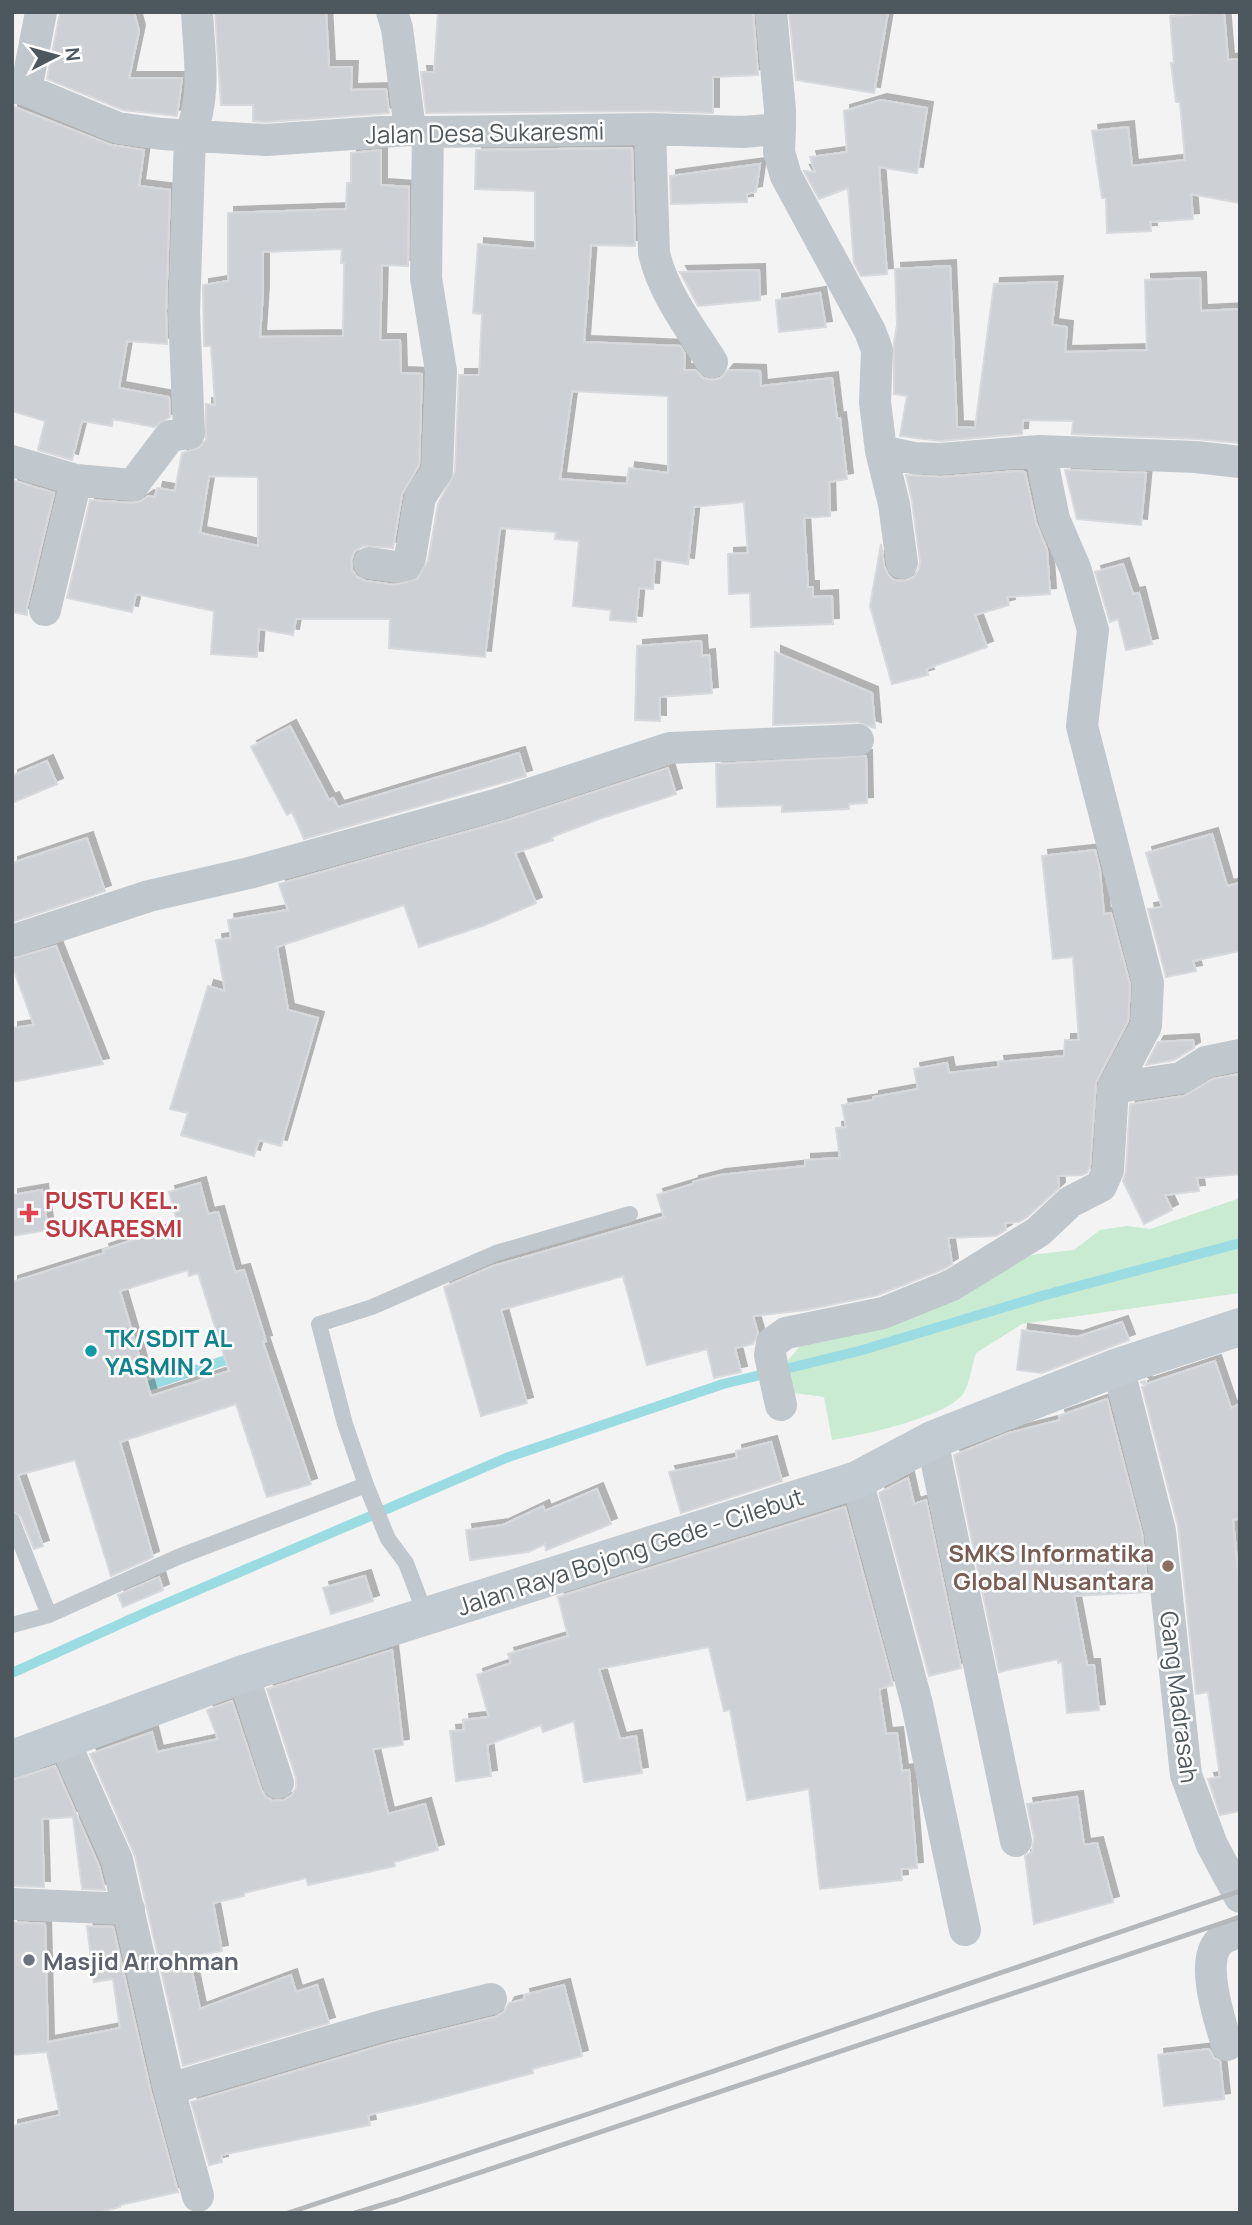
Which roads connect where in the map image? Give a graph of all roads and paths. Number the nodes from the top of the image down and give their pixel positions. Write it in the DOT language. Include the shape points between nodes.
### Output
graph roads {
  1 [pos="41,12"];
  2 [pos="197,12"];
  3 [pos="392,12"];
  4 [pos="771,12"];
  5 [pos="19,88"];
  6 [pos="780,129"];
  7 [pos="650,130"];
  8 [pos="419,131"];
  9 [pos="190,136"];
  10 [pos="712,362"];
  11 [pos="881,451"];
  12 [pos="1041,451"];
  13 [pos="12,460"];
  14 [pos="1240,462"];
  15 [pos="76,480"];
  16 [pos="369,563"];
  17 [pos="902,564"];
  18 [pos="46,610"];
  19 [pos="858,740"];
  20 [pos="12,941"];
  21 [pos="1240,1055"];
  22 [pos="1113,1088"];
  23 [pos="631,1214"];
  24 [pos="1240,1327"];
  25 [pos="1118,1367"];
  26 [pos="780,1402"];
  27 [pos="932,1440"];
  28 [pos="857,1479"];
  29 [pos="369,1492"];
  30 [pos="12,1521"];
  31 [pos="49,1615"];
  32 [pos="426,1617"];
  33 [pos="12,1625"];
  34 [pos="243,1674"];
  35 [pos="62,1739"];
  36 [pos="12,1759"];
  37 [pos="278,1783"];
  38 [pos="1016,1841"];
  39 [pos="1240,1897"];
  40 [pos="12,1904"];
  41 [pos="129,1909"];
  42 [pos="965,1930"];
  43 [pos="1240,1931"];
  44 [pos="491,1999"];
  45 [pos="1227,2045"];
  46 [pos="169,2089"];
  47 [pos="198,2196"];
  1 -- 5 [label="street"];
  2 -- 9 [label="street" via="199,114"];
  3 -- 8 [label="street"];
  4 -- 6 [label="street"];
  5 -- 9 [label="street, Jalan Desa Sukaresmi" via="118,128"];
  6 -- 7 [label="street, Jalan Desa Sukaresmi"];
  6 -- 11 [label="street" via="779,152 786,176 877,350 875,401"];
  7 -- 8 [label="street, Jalan Desa Sukaresmi"];
  7 -- 10 [label="street" via="657,267"];
  8 -- 9 [label="street, Jalan Desa Sukaresmi" via="265,140"];
  8 -- 16 [label="street" via="426,278 441,371 437,471 419,497 406,565"];
  9 -- 15 [label="street" via="184,313 189,433 170,436 133,485"];
  11 -- 12 [label="street" via="940,459"];
  11 -- 17 [label="street"];
  12 -- 14 [label="street"];
  12 -- 22 [label="street" via="1054,519 1093,629 1082,726 1148,983 1146,1026"];
  13 -- 15 [label="street"];
  15 -- 18 [label="street"];
  19 -- 20 [label="street" via="670,748 499,804 149,896"];
  21 -- 22 [label="street" via="1206,1062 1181,1078"];
  22 -- 26 [label="street" via="1108,1170 1101,1186 1070,1202 1038,1233 969,1276 883,1313 786,1333 772,1343 770,1355"];
  23 -- 29 [label="lane" via="496,1253 372,1307 319,1324 345,1424"];
  24 -- 25 [label="main road, Jalan Raya Bojong Gede - Cilebut"];
  25 -- 27 [label="main road, Jalan Raya Bojong Gede - Cilebut"];
  25 -- 39 [label="street, Gang Madrasah" via="1160,1531 1185,1775 1212,1845"];
  27 -- 28 [label="main road, Jalan Raya Bojong Gede - Cilebut"];
  27 -- 38 [label="street"];
  28 -- 32 [label="main road, Jalan Raya Bojong Gede - Cilebut"];
  28 -- 42 [label="street" via="917,1704"];
  29 -- 31 [label="lane" via="178,1557"];
  29 -- 32 [label="lane" via="386,1534 406,1563"];
  30 -- 31 [label="lane"];
  31 -- 33 [label="lane"];
  32 -- 34 [label="main road, Jalan Raya Bojong Gede - Cilebut"];
  34 -- 35 [label="main road, Jalan Raya Bojong Gede - Cilebut"];
  34 -- 37 [label="street"];
  35 -- 36 [label="main road, Jalan Raya Bojong Gede - Cilebut"];
  35 -- 41 [label="street" via="117,1860"];
  40 -- 41 [label="street"];
  41 -- 46 [label="street"];
  43 -- 45 [label="street" via="1220,1941 1211,1955 1213,1991"];
  44 -- 46 [label="street"];
  46 -- 47 [label="street"];
}
